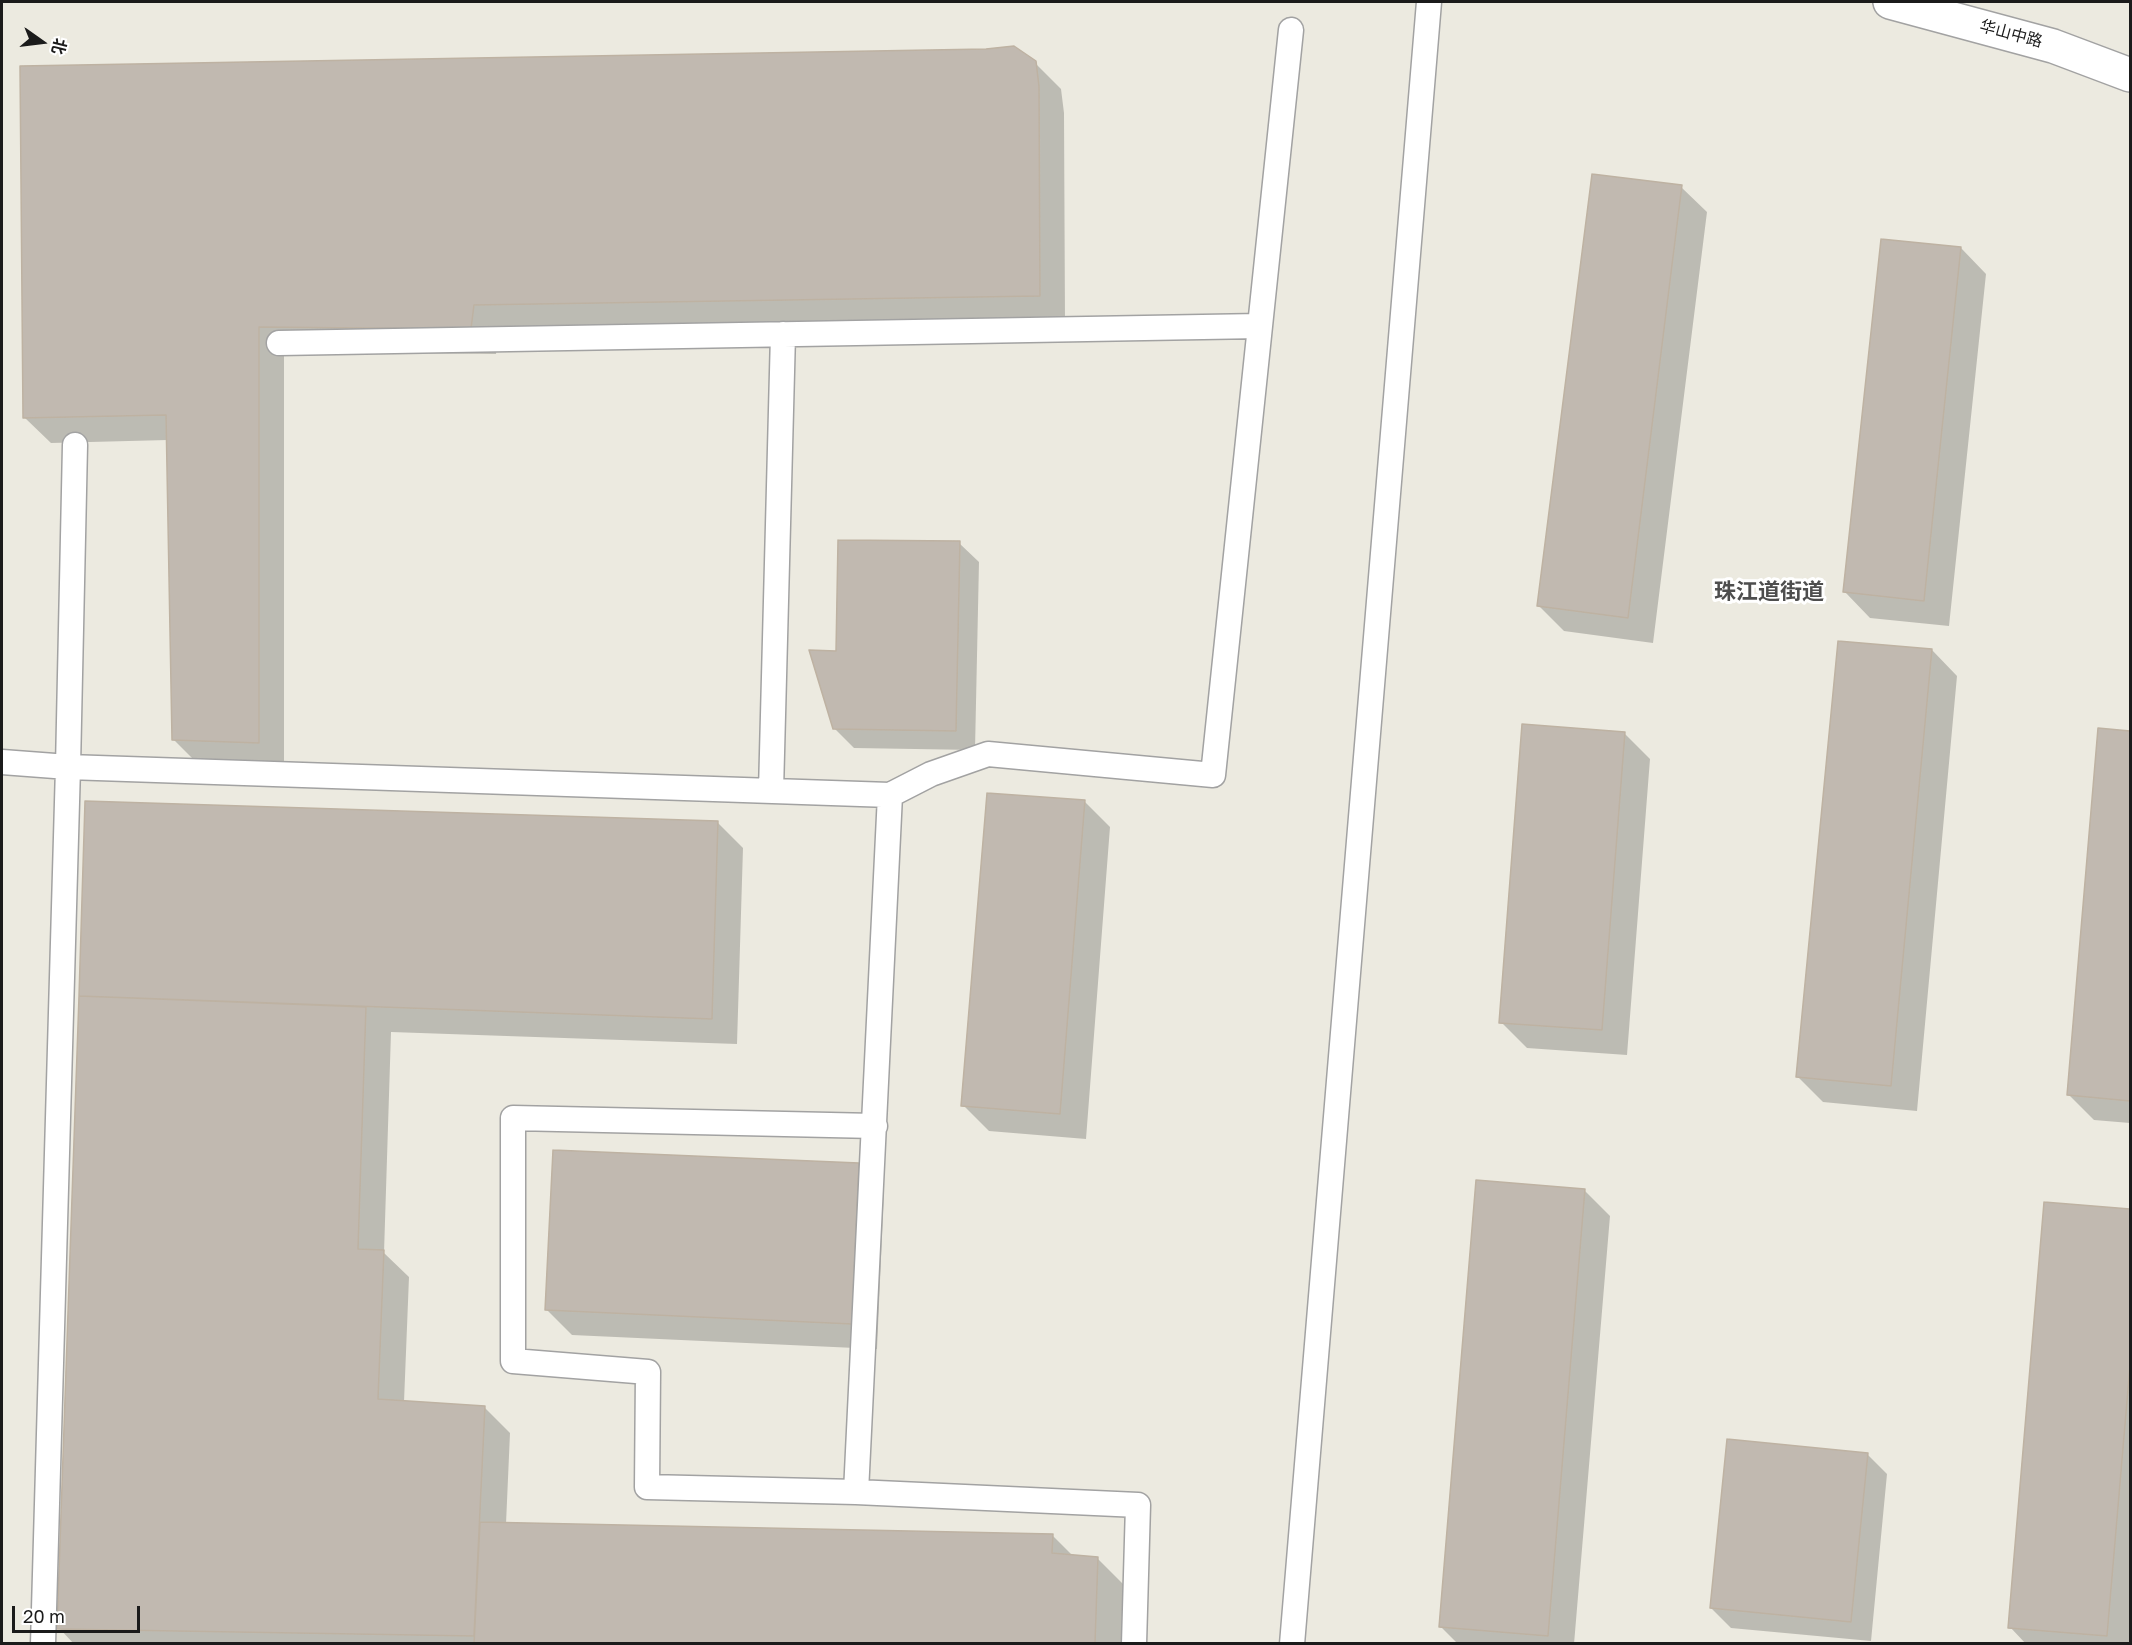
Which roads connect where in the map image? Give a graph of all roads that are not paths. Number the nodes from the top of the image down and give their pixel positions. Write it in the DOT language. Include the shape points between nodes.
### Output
graph roads {
  1 [pos="1429,2"];
  2 [pos="1890,2"];
  3 [pos="1291,30"];
  4 [pos="2130,75"];
  5 [pos="1260,326"];
  6 [pos="783,334"];
  7 [pos="279,343"];
  8 [pos="75,445"];
  9 [pos="2,762"];
  10 [pos="68,767"];
  11 [pos="771,791"];
  12 [pos="890,795"];
  13 [pos="875,1126"];
  14 [pos="856,1492"];
  15 [pos="43,1644"];
  16 [pos="1134,1644"];
  17 [pos="1292,1644"];
  1 -- 17 [label="lane"];
  2 -- 4 [label="street, 华山中路" via="2054,46"];
  3 -- 5 [label="lane"];
  5 -- 6 [label="lane"];
  5 -- 12 [label="lane" via="1213,775 988,753 931,774"];
  6 -- 7 [label="lane"];
  6 -- 11 [label="lane"];
  8 -- 10 [label="lane"];
  9 -- 10 [label="lane"];
  10 -- 11 [label="lane"];
  10 -- 15 [label="lane"];
  11 -- 12 [label="lane"];
  12 -- 13 [label="lane"];
  13 -- 14 [label="lane"];
  13 -- 14 [label="lane" via="513,1118 513,1361 648,1372 647,1487"];
  14 -- 16 [label="lane" via="1138,1505"];
}
